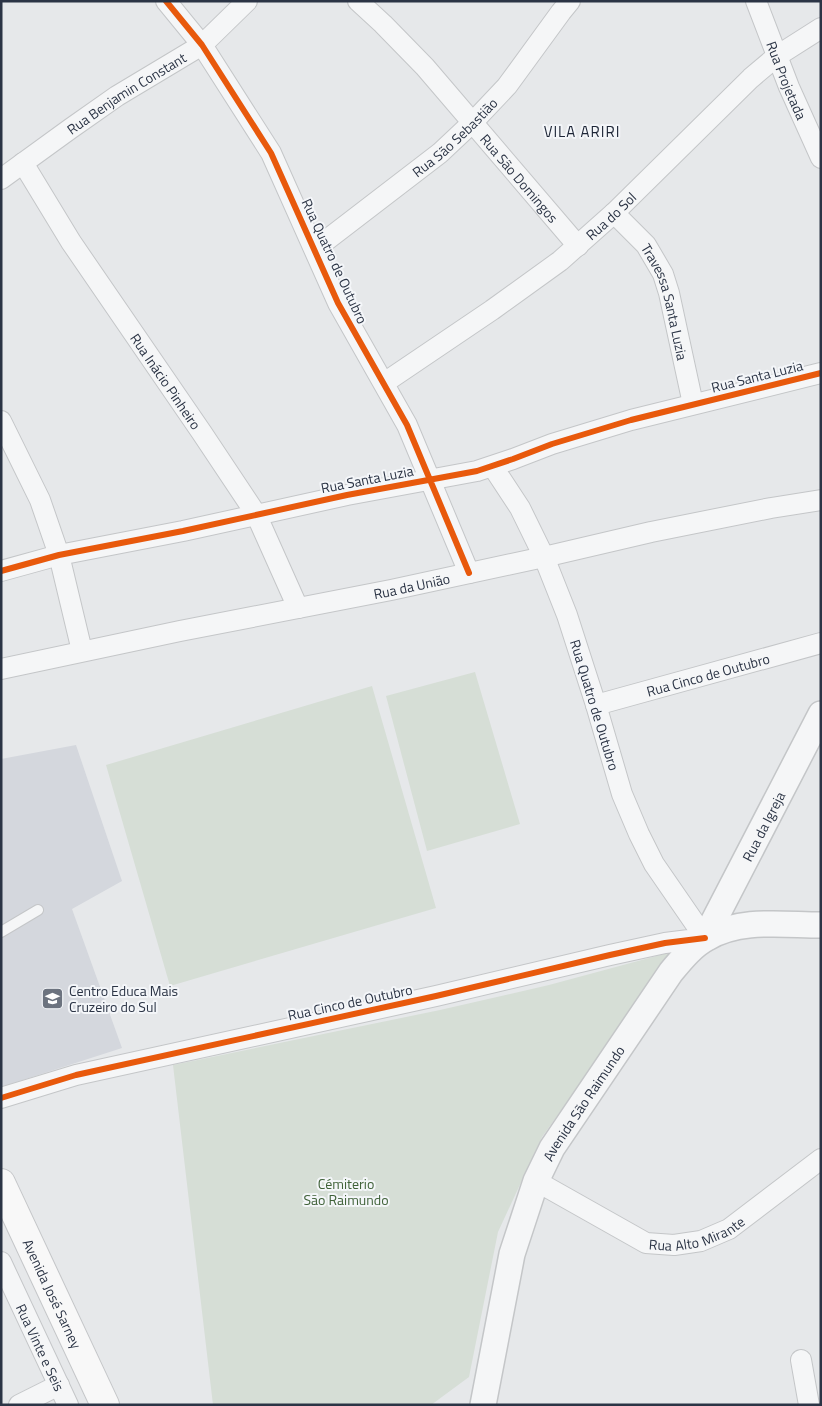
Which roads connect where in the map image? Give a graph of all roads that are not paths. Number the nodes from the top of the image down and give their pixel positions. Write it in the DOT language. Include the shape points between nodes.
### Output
graph roads {
  1 [pos="166,1"];
  2 [pos="247,1"];
  3 [pos="358,1"];
  4 [pos="570,1"];
  5 [pos="756,1"];
  6 [pos="821,28"];
  7 [pos="202,45"];
  8 [pos="777,56"];
  9 [pos="473,122"];
  10 [pos="821,158"];
  11 [pos="23,163"];
  12 [pos="1,179"];
  13 [pos="614,213"];
  14 [pos="578,246"];
  15 [pos="315,249"];
  16 [pos="821,372"];
  17 [pos="384,382"];
  18 [pos="693,404"];
  19 [pos="4,431"];
  20 [pos="493,466"];
  21 [pos="431,480"];
  22 [pos="821,500"];
  23 [pos="256,514"];
  24 [pos="59,555"];
  25 [pos="544,558"];
  26 [pos="1,571"];
  27 [pos="469,572"];
  28 [pos="298,608"];
  29 [pos="821,643"];
  30 [pos="82,652"];
  31 [pos="1,669"];
  32 [pos="596,705"];
  33 [pos="821,714"];
  34 [pos="38,910"];
  35 [pos="821,925"];
  36 [pos="1,932"];
  37 [pos="705,938"];
  38 [pos="1,1098"];
  39 [pos="821,1159"];
  40 [pos="536,1181"];
  41 [pos="1,1183"];
  42 [pos="2,1264"];
  43 [pos="801,1360"];
  44 [pos="59,1385"];
  45 [pos="19,1405"];
  46 [pos="68,1405"];
  47 [pos="105,1405"];
  48 [pos="483,1405"];
  49 [pos="809,1405"];
  1 -- 7 [label="street, Rua Quatro de Outubro"];
  2 -- 7 [label="street, Rua Benjamin Constant"];
  3 -- 9 [label="street, Rua São Domingos" via="425,67"];
  4 -- 9 [label="street, Rua São Sebastião" via="508,86"];
  5 -- 8 [label="street, Rua Projetada"];
  6 -- 8 [label="street, Rua do Sol"];
  7 -- 11 [label="street, Rua Benjamin Constant" via="118,96"];
  7 -- 15 [label="street, Rua Quatro de Outubro" via="271,153"];
  8 -- 10 [label="street, Rua Projetada"];
  8 -- 13 [label="street, Rua do Sol"];
  9 -- 14 [label="street, Rua São Domingos"];
  9 -- 15 [label="street, Rua São Sebastião" via="440,153"];
  11 -- 12 [label="street, Rua Benjamin Constant"];
  11 -- 23 [label="street, Rua Inácio Pinheiro" via="70,242"];
  13 -- 14 [label="street, Rua do Sol"];
  13 -- 18 [label="street, Travessa Santa Luzia" via="646,245 663,274"];
  14 -- 17 [label="street, Rua do Sol" via="492,310"];
  15 -- 17 [label="street, Rua Quatro de Outubro" via="338,303"];
  16 -- 18 [label="street, Rua Santa Luzia"];
  17 -- 21 [label="street, Rua Quatro de Outubro"];
  18 -- 20 [label="street, Rua Santa Luzia" via="552,444"];
  19 -- 24 [label="street" via="40,500"];
  20 -- 21 [label="street, Rua Santa Luzia"];
  20 -- 25 [label="street, Rua Quatro de Outubro" via="520,508"];
  21 -- 23 [label="street, Rua Santa Luzia"];
  21 -- 27 [label="street, Rua Quatro de Outubro"];
  22 -- 25 [label="street, Rua da União" via="651,532"];
  23 -- 24 [label="street, Rua Santa Luzia"];
  23 -- 28 [label="street, Rua Inácio Pinheiro"];
  24 -- 26 [label="street, Rua Santa Luzia"];
  24 -- 30 [label="street"];
  25 -- 27 [label="street, Rua da União"];
  25 -- 32 [label="street, Rua Quatro de Outubro" via="567,615"];
  27 -- 28 [label="street, Rua da União"];
  28 -- 30 [label="street, Rua da União"];
  29 -- 32 [label="street, Rua Cinco de Outubro"];
  30 -- 31 [label="street, Rua da União"];
  32 -- 37 [label="street, Rua Quatro de Outubro" via="622,794 639,834 654,864"];
  33 -- 37 [label="street, Rua da Igreja"];
  34 -- 36 [label="lane"];
  35 -- 37 [label="street, Avenida São Raimundo" via="740,926"];
  37 -- 38 [label="street, Rua Cinco de Outubro" via="664,943 76,1075"];
  37 -- 40 [label="street, Avenida São Raimundo" via="670,972 552,1148"];
  39 -- 40 [label="street, Rua Alto Mirante" via="729,1228 701,1241 674,1244 646,1243"];
  40 -- 48 [label="street, Avenida São Raimundo" via="512,1254"];
  41 -- 47 [label="main road, Avenida José Sarney"];
  42 -- 44 [label="street, Rua Vinte e Seis"];
  43 -- 49 [label="street"];
  44 -- 45 [label="street"];
  44 -- 46 [label="street, Rua Vinte e Seis"];
}
